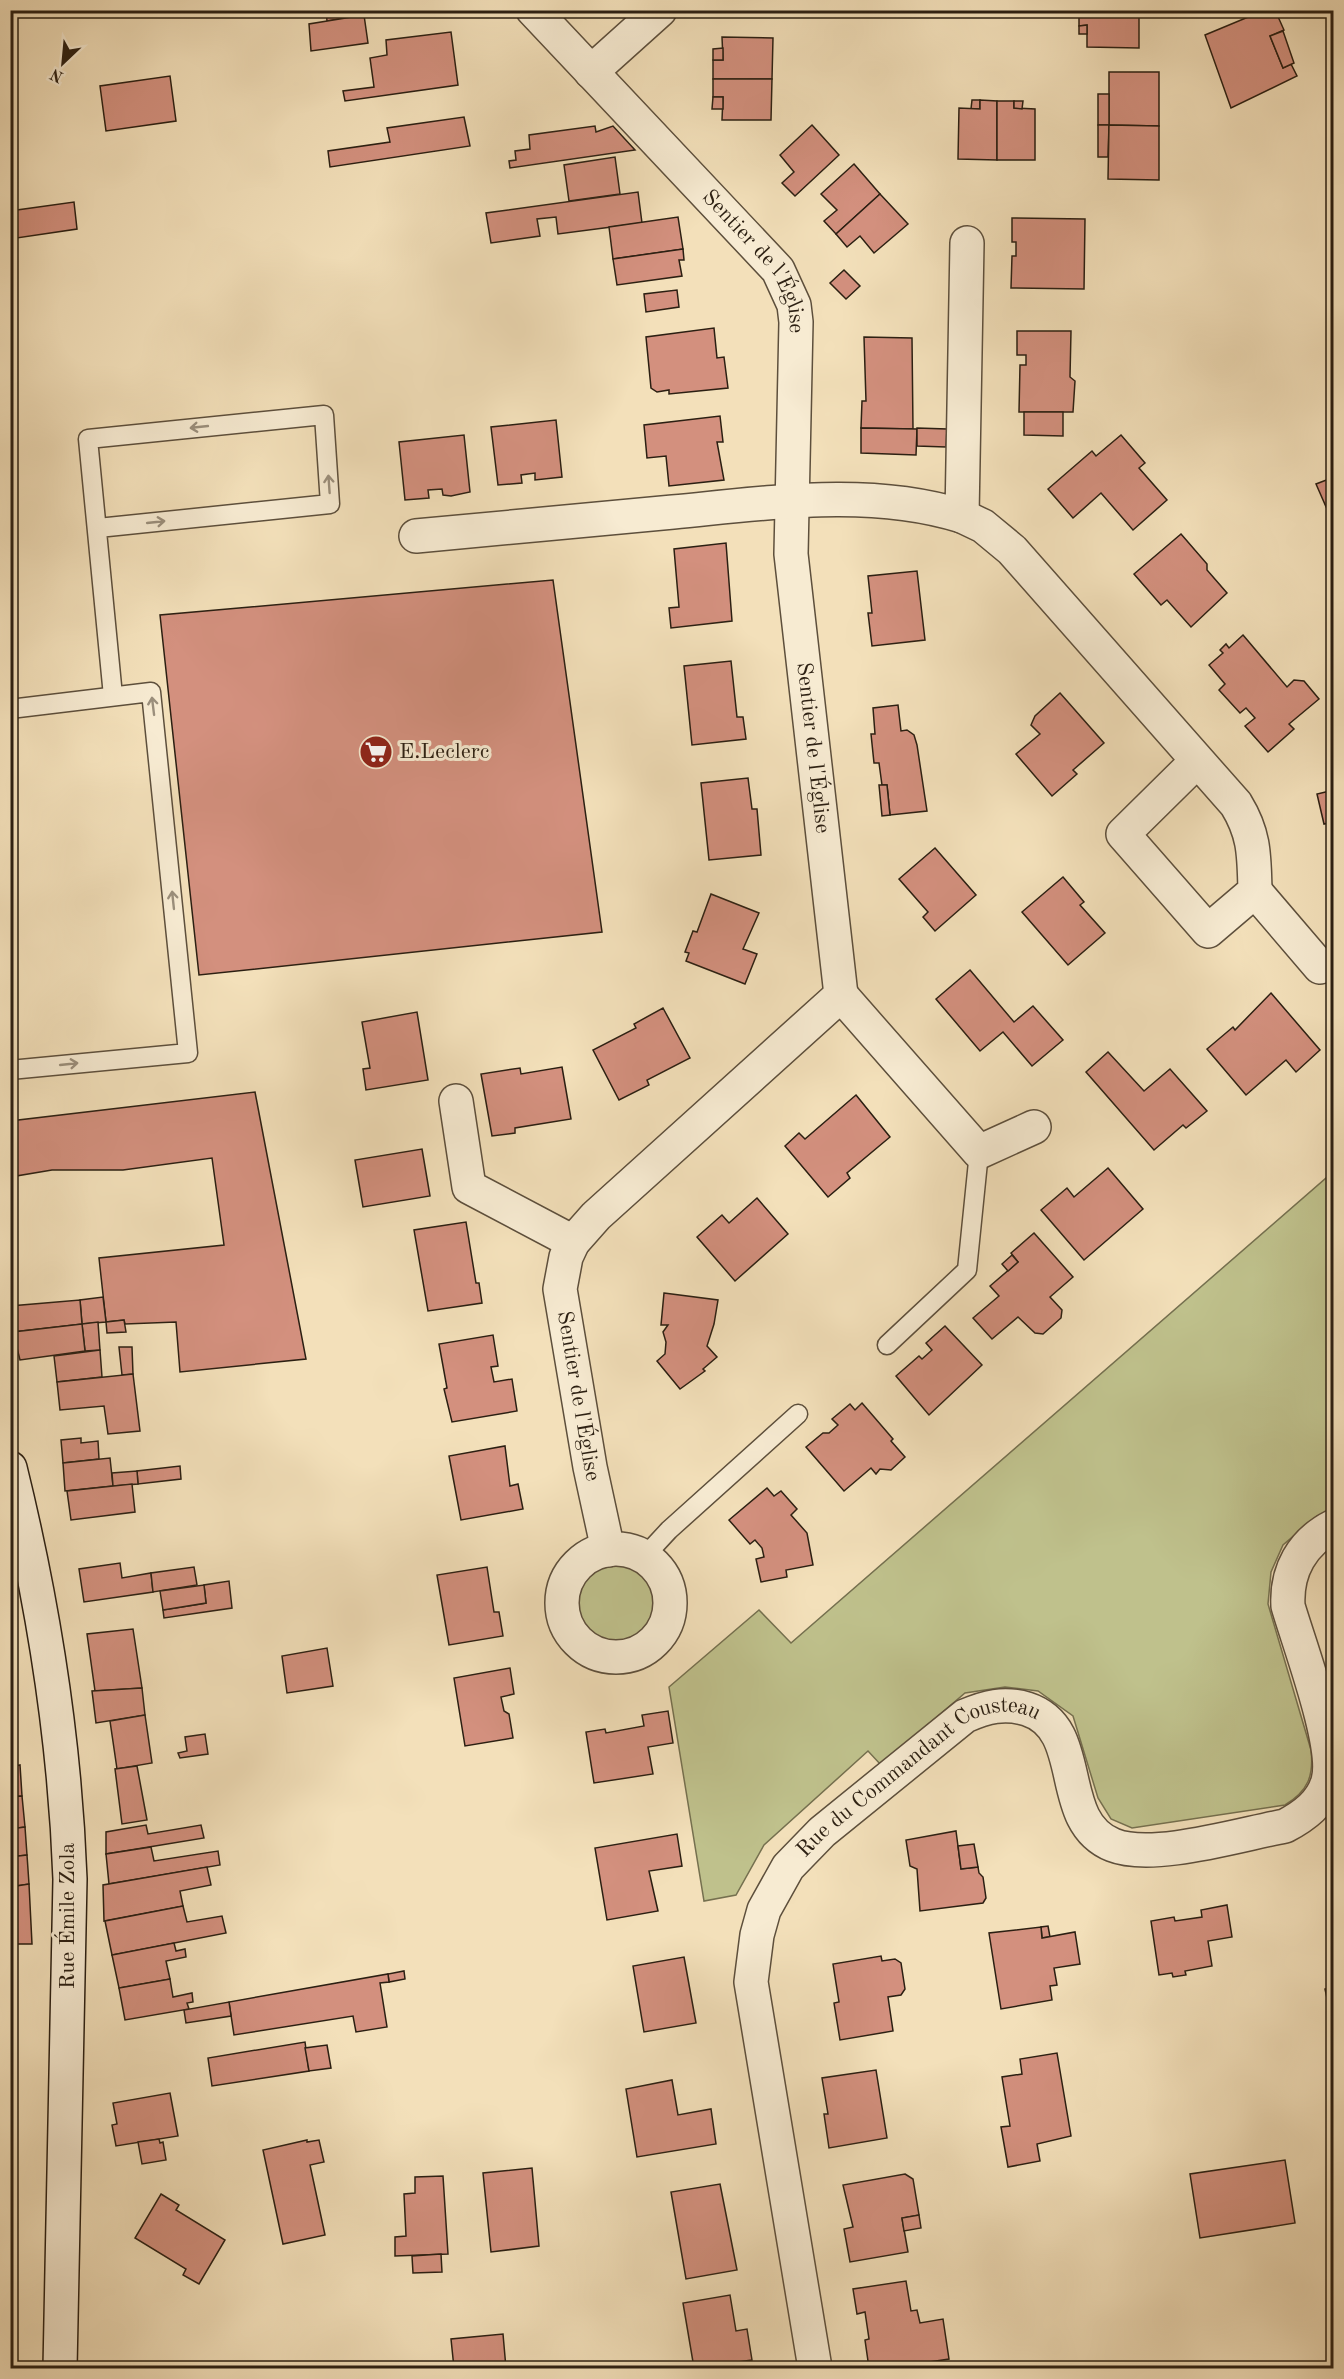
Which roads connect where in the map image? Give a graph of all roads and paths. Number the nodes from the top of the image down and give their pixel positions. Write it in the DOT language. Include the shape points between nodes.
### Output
graph roads {
  1 [pos="534,10"];
  2 [pos="660,10"];
  3 [pos="591,72"];
  4 [pos="967,243"];
  5 [pos="792,501"];
  6 [pos="962,516"];
  7 [pos="98,528"];
  8 [pos="416,536"];
  9 [pos="113,696"];
  10 [pos="10,709"];
  11 [pos="1197,761"];
  12 [pos="1255,891"];
  13 [pos="1320,967"];
  14 [pos="841,994"];
  15 [pos="10,1070"];
  16 [pos="456,1101"];
  17 [pos="1034,1127"];
  18 [pos="979,1152"];
  19 [pos="573,1242"];
  20 [pos="886,1346"];
  21 [pos="798,1414"];
  22 [pos="10,1468"];
  23 [pos="1334,1526"];
  24 [pos="608,1550"];
  25 [pos="644,1557"];
  26 [pos="60,2368"];
  27 [pos="815,2368"];
  1 -- 3 [label="street, Sentier de l'Église"];
  2 -- 3 [label="street"];
  3 -- 5 [label="street, Sentier de l'Église" via="778,270 787,287 796,322"];
  4 -- 6 [label="street"];
  5 -- 6 [label="street" via="885,501 937,508"];
  5 -- 8 [label="street"];
  5 -- 14 [label="street, Sentier de l'Église" via="794,586"];
  6 -- 11 [label="street" via="983,525 1012,550"];
  7 -- 7 [label="lane, one-way" via="330,504 324,415 88,439"];
  7 -- 9 [label="lane"];
  9 -- 10 [label="lane"];
  15 -- 9 [label="lane, one-way" via="188,1053 151,692"];
  11 -- 12 [label="street" via="1248,823 1254,844"];
  11 -- 12 [label="street" via="1123,834 1208,931"];
  12 -- 13 [label="street"];
  14 -- 18 [label="street"];
  14 -- 19 [label="street, Sentier de l'Église" via="596,1216"];
  16 -- 19 [label="street" via="470,1187"];
  17 -- 18 [label="street"];
  18 -- 20 [label="lane" via="967,1270"];
  19 -- 24 [label="street, Sentier de l'Église" via="560,1289"];
  21 -- 25 [label="lane"];
  22 -- 26 [label="street, Rue Émile Zola" via="57,1717 68,1832"];
  23 -- 27 [label="street, Rue du Commandant Cousteau" via="1314,1538 1300,1555 1287,1589 1288,1606 1330,1749 1329,1781 1323,1795 1301,1818 1285,1826 1161,1850 1126,1850 1110,1844 1094,1832 1077,1805 1057,1730 1034,1712 1002,1705 965,1716 805,1846 775,1886 757,1935 751,1982"];
  24 -- 25 [label="street" via="627,1550"];
  24 -- 25 [label="street" via="576,1567 568,1577 562,1601 574,1637 606,1656 643,1650 661,1634 667,1622 668,1586 654,1564"];
}
